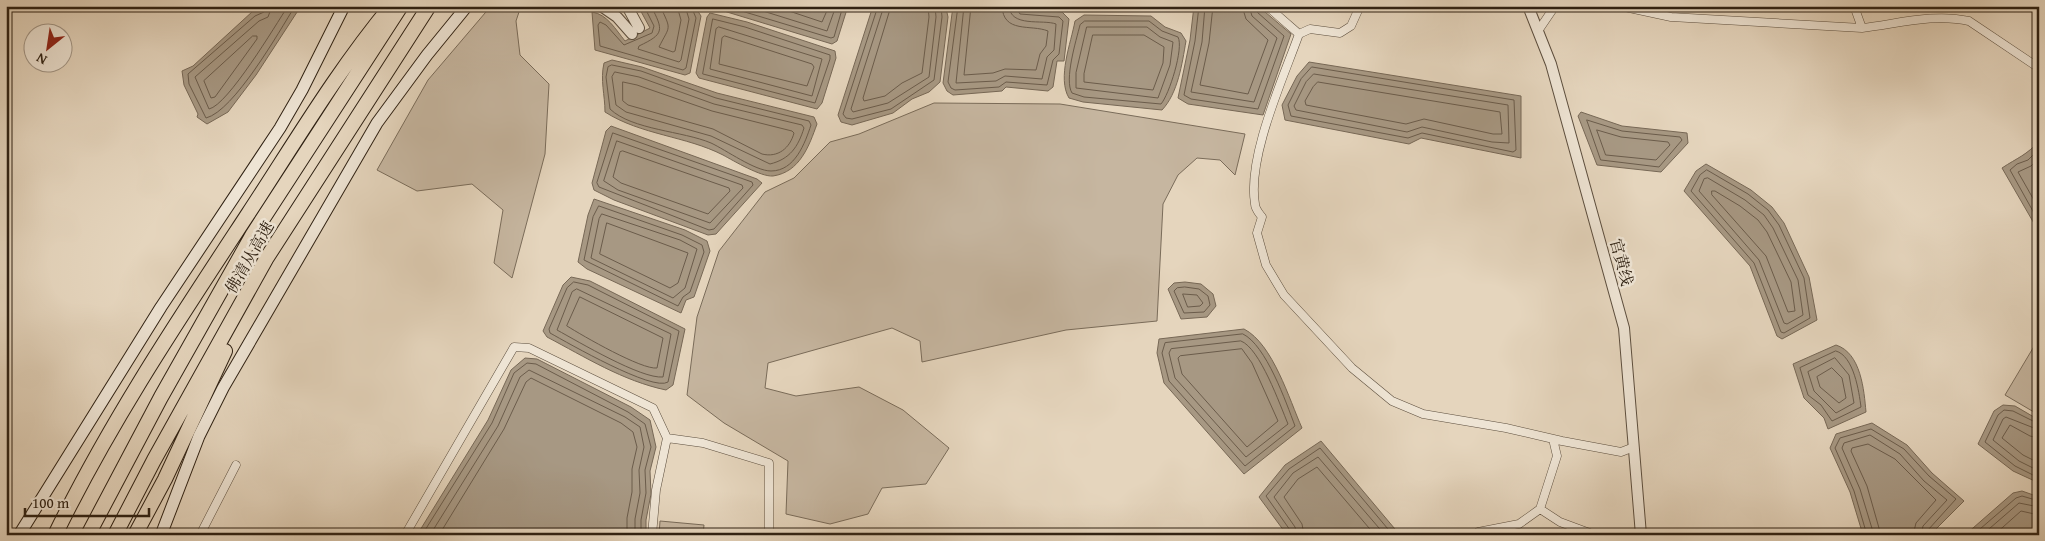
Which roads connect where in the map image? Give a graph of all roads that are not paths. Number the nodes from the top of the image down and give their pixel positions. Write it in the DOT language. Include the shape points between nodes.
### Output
graph roads {
  1 [pos="344,6"];
  2 [pos="391,6"];
  3 [pos="401,6"];
  4 [pos="429,6"];
  5 [pos="466,6"];
  6 [pos="601,6"];
  7 [pos="627,6"];
  8 [pos="1267,6"];
  9 [pos="1360,6"];
  10 [pos="1528,6"];
  11 [pos="1555,6"];
  12 [pos="1620,6"];
  13 [pos="1854,6"];
  14 [pos="1862,28"];
  15 [pos="1538,31"];
  16 [pos="1300,34"];
  17 [pos="2039,68"];
  18 [pos="270,253"];
  19 [pos="667,438"];
  20 [pos="1552,439"];
  21 [pos="1634,446"];
  22 [pos="236,465"];
  23 [pos="1540,509"];
  24 [pos="1478,532"];
  25 [pos="1641,533"];
  26 [pos="19,535"];
  27 [pos="55,535"];
  28 [pos="88,535"];
  29 [pos="115,535"];
  30 [pos="135,535"];
  31 [pos="160,535"];
  32 [pos="200,535"];
  33 [pos="405,535"];
  34 [pos="652,535"];
  35 [pos="769,535"];
  36 [pos="1595,535"];
  37 [pos="1629,535"];
  1 -- 26 [label="main road" via="280,128 161,307"];
  2 -- 27 [label="highway" via="321,100 170,331 122,410"];
  3 -- 28 [label="highway, 佛清从高速" via="253,234 152,413"];
  4 -- 18 [label="highway, 佛清从高速"];
  5 -- 31 [label="main road" via="377,123 232,372 199,436"];
  6 -- 7 [label="street" via="635,31"];
  8 -- 16 [label="street"];
  9 -- 16 [label="street" via="1351,26 1340,33 1310,29"];
  10 -- 15 [label="street, 官黄线"];
  11 -- 15 [label="street"];
  12 -- 14 [label="street" via="1671,17"];
  13 -- 14 [label="street"];
  14 -- 17 [label="street" via="1957,18 1969,21"];
  15 -- 21 [label="street, 官黄线" via="1551,64 1624,328"];
  16 -- 20 [label="street" via="1262,138 1253,186 1255,206 1262,217 1257,234 1266,265 1284,295 1352,368 1392,401 1423,414"];
  18 -- 29 [label="highway, 佛清从高速"];
  18 -- 30 [label="highway" via="256,291"];
  19 -- 33 [label="street" via="653,408 529,348 514,347"];
  19 -- 34 [label="street" via="656,490"];
  19 -- 35 [label="street" via="704,443 769,463"];
  20 -- 21 [label="street" via="1621,452"];
  20 -- 23 [label="street" via="1557,456"];
  21 -- 25 [label="street, 官黄线"];
  22 -- 32 [label="street"];
  23 -- 24 [label="street" via="1519,524"];
  23 -- 36 [label="street" via="1560,522"];
  25 -- 37 [label="street"];
}
